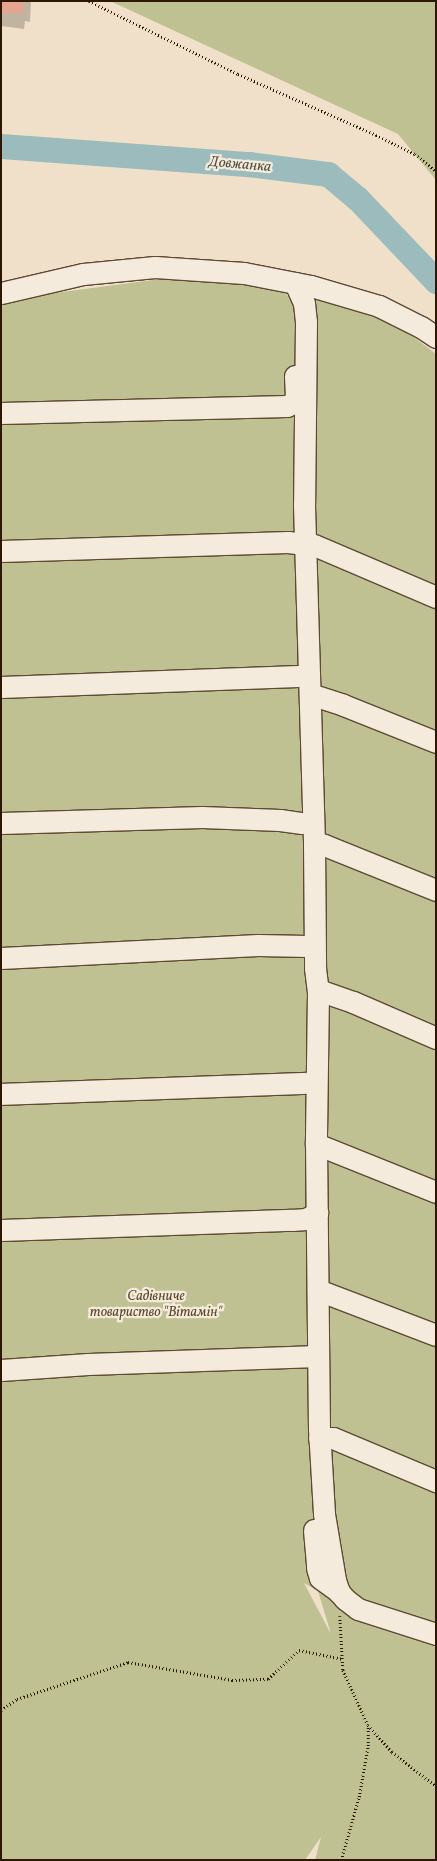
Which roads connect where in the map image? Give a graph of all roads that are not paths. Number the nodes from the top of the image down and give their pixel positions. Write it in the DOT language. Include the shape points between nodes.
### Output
graph roads {
  1 [pos="295,283"];
  2 [pos="1,293"];
  3 [pos="436,337"];
  4 [pos="293,403"];
  5 [pos="1,413"];
  6 [pos="301,544"];
  7 [pos="1,551"];
  8 [pos="436,597"];
  9 [pos="298,676"];
  10 [pos="1,687"];
  11 [pos="310,694"];
  12 [pos="436,742"];
  13 [pos="1,822"];
  14 [pos="302,823"];
  15 [pos="314,843"];
  16 [pos="436,890"];
  17 [pos="306,946"];
  18 [pos="1,958"];
  19 [pos="318,992"];
  20 [pos="436,1038"];
  21 [pos="305,1083"];
  22 [pos="1,1094"];
  23 [pos="316,1144"];
  24 [pos="436,1192"];
  25 [pos="312,1216"];
  26 [pos="1,1230"];
  27 [pos="318,1290"];
  28 [pos="436,1335"];
  29 [pos="312,1356"];
  30 [pos="1,1370"];
  31 [pos="319,1438"];
  32 [pos="436,1481"];
  33 [pos="339,1592"];
  34 [pos="436,1634"];
  1 -- 2 [label="street" via="244,273 155,267 83,274"];
  1 -- 3 [label="street" via="379,306"];
  1 -- 4 [label="street" via="292,323 296,396"];
  1 -- 6 [label="street" via="304,304 306,322"];
  4 -- 5 [label="street" via="287,406"];
  4 -- 6 [label="street"];
  6 -- 7 [label="street"];
  6 -- 8 [label="street" via="314,545"];
  6 -- 9 [label="street"];
  6 -- 11 [label="street"];
  9 -- 10 [label="street"];
  9 -- 14 [label="street"];
  11 -- 12 [label="street"];
  11 -- 15 [label="street"];
  13 -- 14 [label="street" via="202,817"];
  14 -- 17 [label="street"];
  15 -- 16 [label="street"];
  15 -- 19 [label="street"];
  17 -- 18 [label="street" via="258,945"];
  17 -- 21 [label="street"];
  19 -- 20 [label="street" via="353,1002"];
  19 -- 23 [label="street"];
  21 -- 22 [label="street"];
  21 -- 25 [label="street"];
  23 -- 24 [label="street"];
  23 -- 25 [label="street"];
  25 -- 26 [label="street"];
  25 -- 27 [label="street"];
  25 -- 29 [label="street" via="308,1325"];
  27 -- 28 [label="street"];
  27 -- 29 [label="street"];
  29 -- 30 [label="street"];
  29 -- 31 [label="street"];
  29 -- 33 [label="street" via="317,1568 320,1578"];
  31 -- 32 [label="street" via="332,1438"];
  31 -- 33 [label="street" via="324,1514"];
  33 -- 34 [label="street" via="358,1609"];
}
